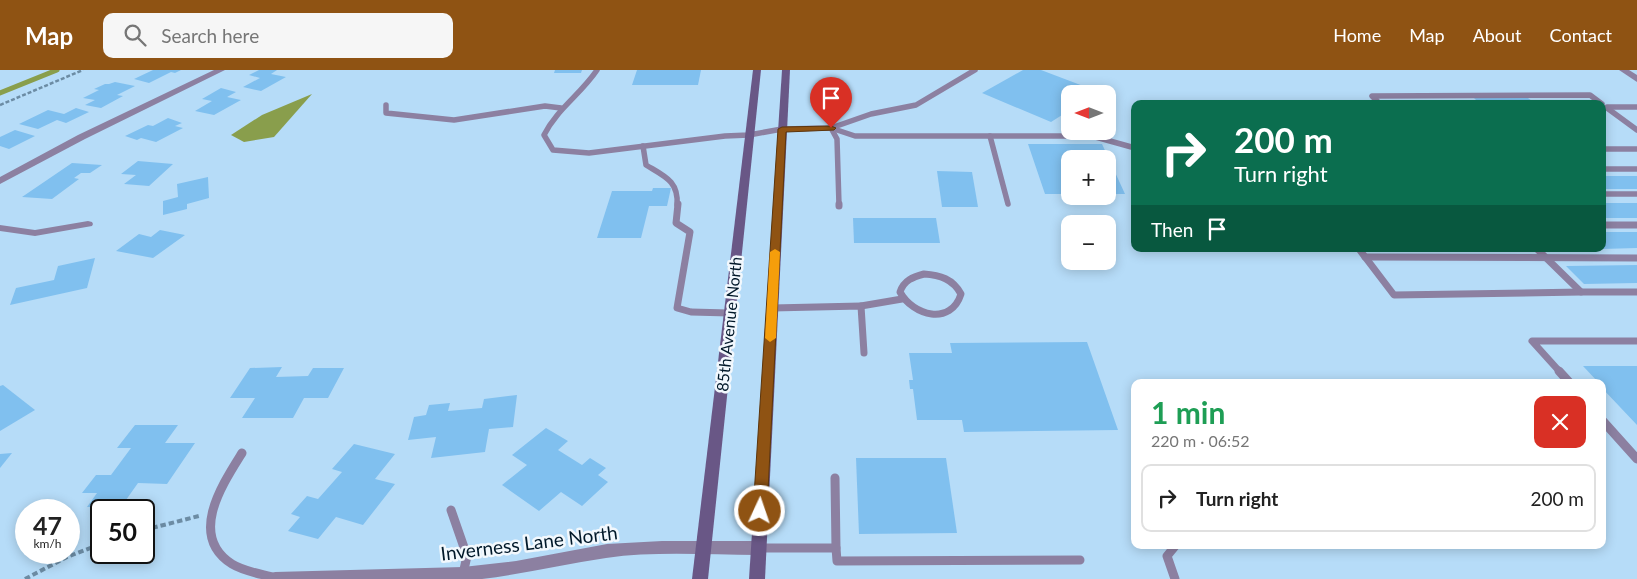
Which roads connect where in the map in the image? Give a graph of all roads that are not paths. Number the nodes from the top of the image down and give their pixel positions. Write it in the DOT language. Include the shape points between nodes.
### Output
graph roads {
  1 [pos="221,70"];
  2 [pos="597,70"];
  3 [pos="757,70"];
  4 [pos="786,70"];
  5 [pos="975,70"];
  6 [pos="1623,70"];
  7 [pos="1637,79"];
  8 [pos="1376,100"];
  9 [pos="1597,100"];
  10 [pos="386,105"];
  11 [pos="1606,105"];
  12 [pos="1606,107"];
  13 [pos="1637,107"];
  14 [pos="561,108"];
  15 [pos="831,128"];
  16 [pos="782,129"];
  17 [pos="1637,130"];
  18 [pos="749,135"];
  19 [pos="990,136"];
  20 [pos="643,146"];
  21 [pos="1131,147"];
  22 [pos="1606,149"];
  23 [pos="1637,149"];
  24 [pos="1606,169"];
  25 [pos="1637,169"];
  26 [pos="0,181"];
  27 [pos="1606,194"];
  28 [pos="1637,194"];
  29 [pos="1008,204"];
  30 [pos="839,206"];
  31 [pos="88,224"];
  32 [pos="1606,225"];
  33 [pos="1637,225"];
  34 [pos="0,228"];
  35 [pos="1361,252"];
  36 [pos="1540,252"];
  37 [pos="1365,257"];
  38 [pos="1637,258"];
  39 [pos="1547,259"];
  40 [pos="1581,292"];
  41 [pos="1637,292"];
  42 [pos="902,299"];
  43 [pos="861,306"];
  44 [pos="772,308"];
  45 [pos="729,313"];
  46 [pos="1637,341"];
  47 [pos="864,352"];
  48 [pos="1567,379"];
  49 [pos="1606,424"];
  50 [pos="242,453"];
  51 [pos="1637,459"];
  52 [pos="835,478"];
  53 [pos="451,510"];
  54 [pos="758,548"];
  55 [pos="836,548"];
  56 [pos="704,549"];
  57 [pos="1173,549"];
  58 [pos="1080,560"];
  59 [pos="463,574"];
  60 [pos="275,578"];
  61 [pos="700,579"];
  62 [pos="756,579"];
  63 [pos="1175,579"];
  1 -- 26 [label="street" via="51,152"];
  2 -- 14 [label="lane" via="580,93"];
  3 -- 18 [label="main road, 85th Avenue North"];
  4 -- 16 [label="main road"];
  5 -- 15 [label="lane" via="916,104 871,114"];
  6 -- 7 [label="street"];
  8 -- 9 [label="lane" via="1372,96 1590,95"];
  10 -- 14 [label="lane" via="386,113 454,120 545,106"];
  11 -- 13 [label="lane"];
  12 -- 17 [label="lane"];
  14 -- 20 [label="lane" via="544,135 553,150 589,153"];
  15 -- 16 [label="lane"];
  15 -- 19 [label="lane" via="855,136"];
  15 -- 30 [label="lane" via="837,139"];
  16 -- 18 [label="lane"];
  16 -- 44 [label="main road"];
  18 -- 20 [label="lane"];
  18 -- 45 [label="main road, 85th Avenue North"];
  19 -- 21 [label="lane" via="1092,136"];
  19 -- 29 [label="lane"];
  20 -- 45 [label="lane" via="646,165 673,183 679,191 676,223 690,232 677,308 691,312"];
  22 -- 23 [label="lane"];
  24 -- 25 [label="lane"];
  27 -- 28 [label="lane"];
  31 -- 34 [label="street" via="35,233"];
  32 -- 33 [label="lane"];
  35 -- 37 [label="lane"];
  36 -- 39 [label="lane"];
  37 -- 39 [label="lane"];
  37 -- 40 [label="lane" via="1394,295"];
  38 -- 39 [label="lane"];
  39 -- 40 [label="lane"];
  40 -- 41 [label="lane"];
  42 -- 42 [label="lane" via="914,310 933,314 957,306 962,294 944,277 924,274 906,280 900,292"];
  42 -- 43 [label="lane"];
  43 -- 44 [label="lane"];
  43 -- 47 [label="lane"];
  44 -- 54 [label="main road"];
  45 -- 56 [label="main road, 85th Avenue North"];
  46 -- 48 [label="lane" via="1532,340"];
  49 -- 51 [label="lane"];
  50 -- 60 [label="lane" via="218,491 211,513 211,533 217,550 230,563"];
  52 -- 55 [label="lane"];
  53 -- 59 [label="lane" via="467,556"];
  54 -- 55 [label="lane"];
  54 -- 56 [label="street, Inverness Lane North"];
  54 -- 62 [label="main road"];
  55 -- 58 [label="lane" via="838,561"];
  56 -- 59 [label="street, Inverness Lane North" via="608,551"];
  56 -- 61 [label="main road, 85th Avenue North"];
  57 -- 63 [label="lane" via="1167,556"];
  59 -- 60 [label="street, Inverness Lane North"];
}
